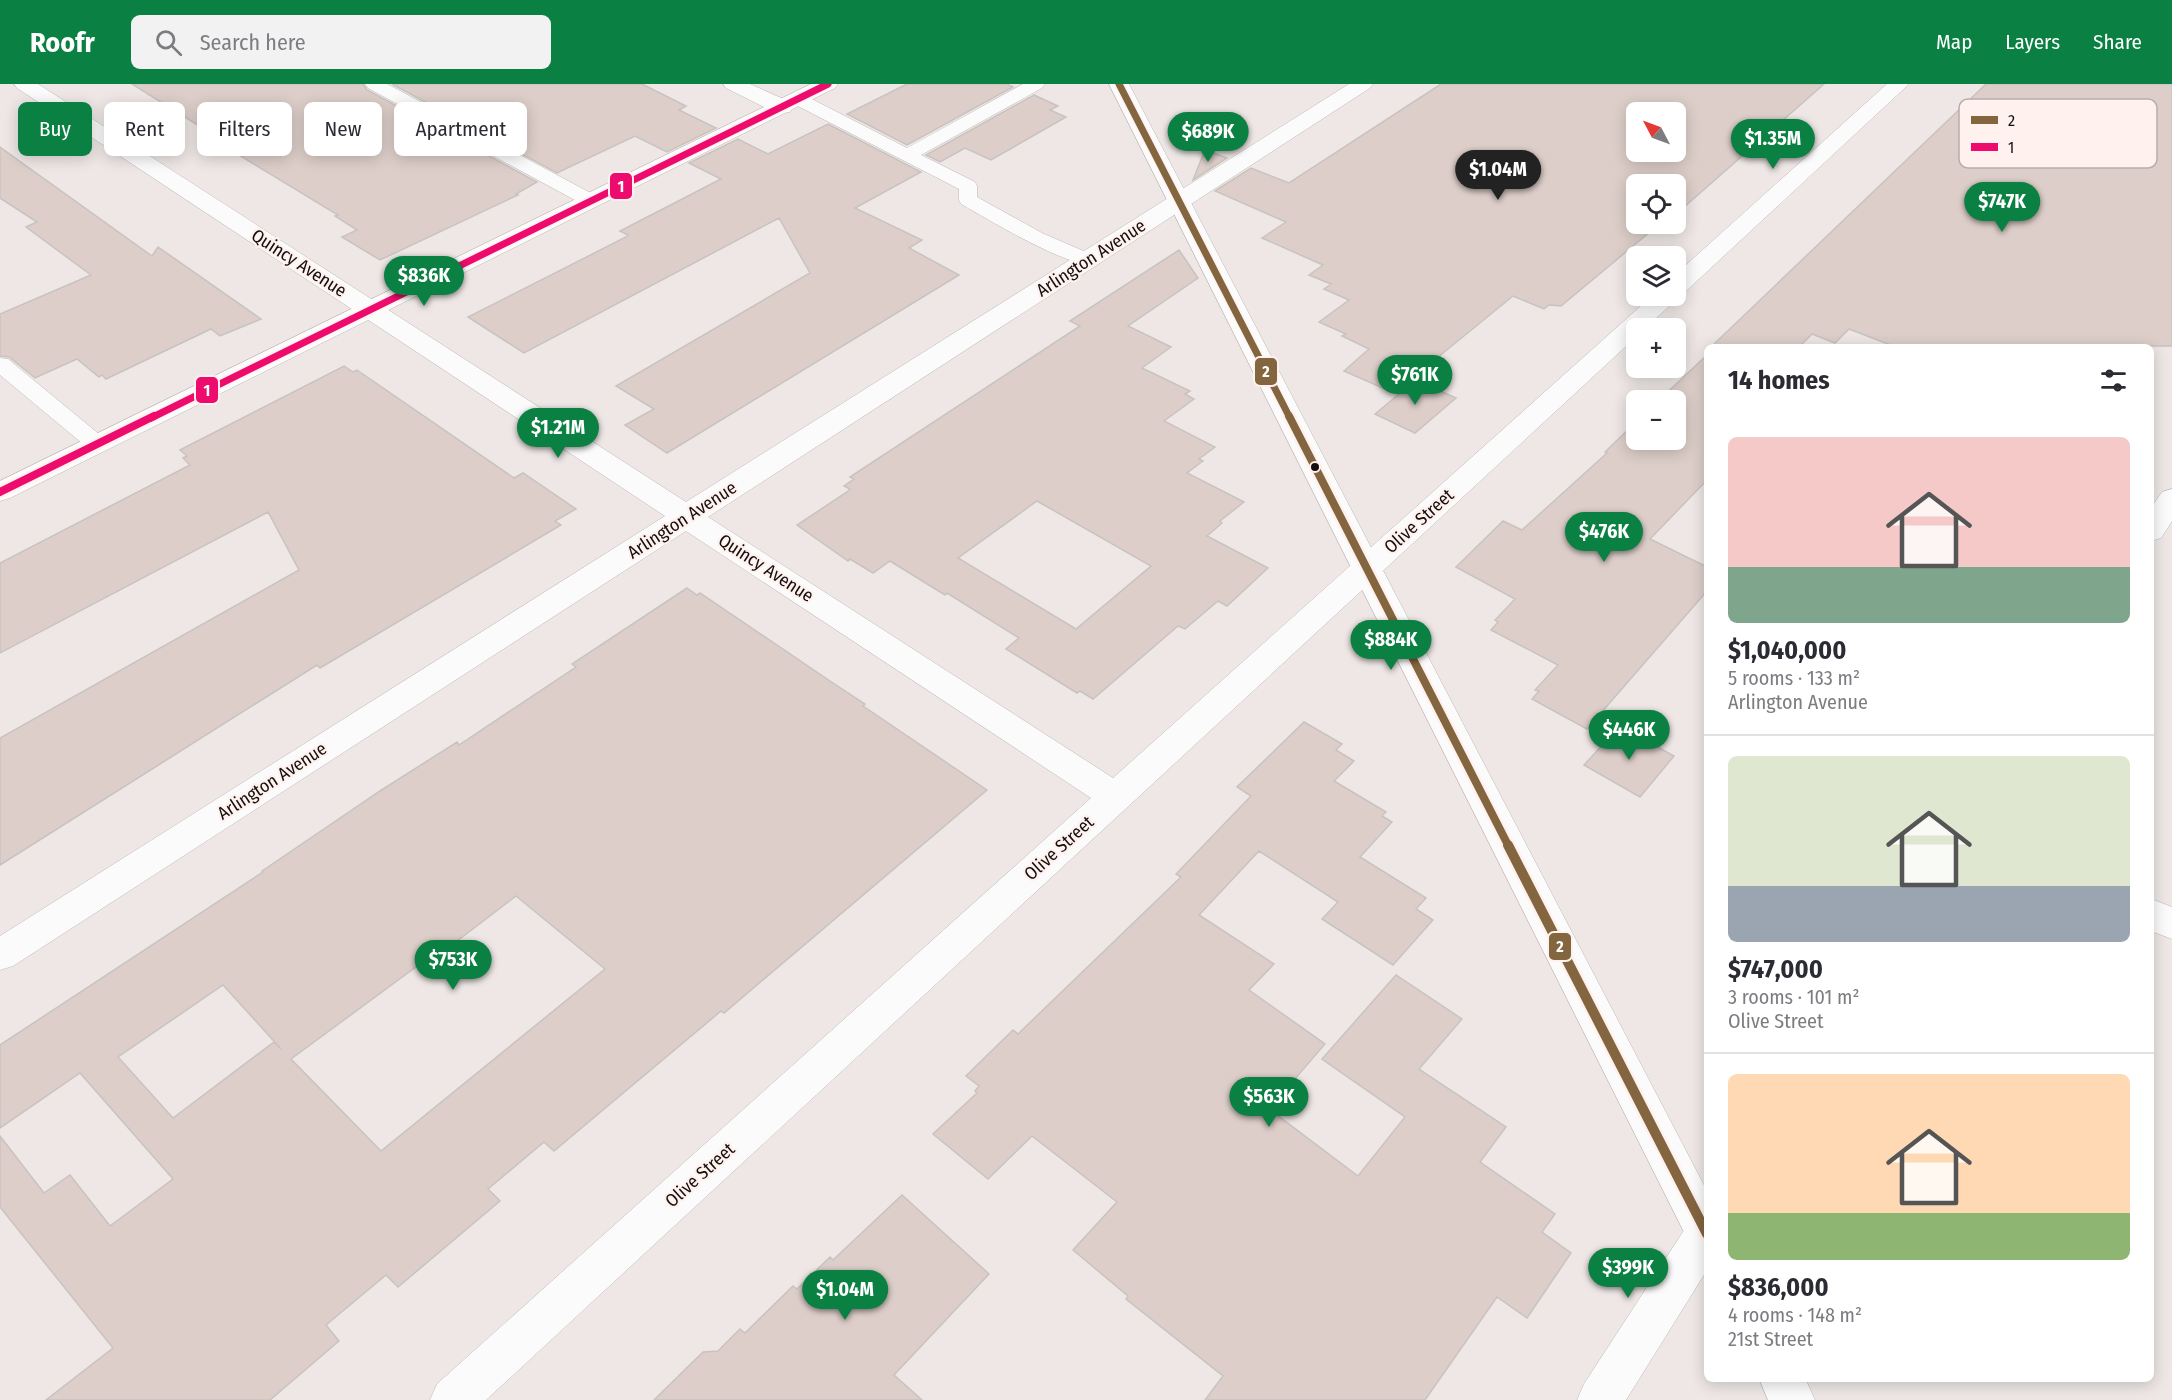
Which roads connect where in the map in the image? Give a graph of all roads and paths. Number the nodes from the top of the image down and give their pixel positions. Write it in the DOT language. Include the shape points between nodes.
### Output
graph roads {
  1 [pos="24,84"];
  2 [pos="374,84"];
  3 [pos="733,84"];
  4 [pos="828,84"];
  5 [pos="1036,84"];
  6 [pos="1119,84"];
  7 [pos="1364,84"];
  8 [pos="1899,84"];
  9 [pos="790,103"];
  10 [pos="908,155"];
  11 [pos="591,201"];
  12 [pos="1179,202"];
  13 [pos="1088,260"];
  14 [pos="1686,278"];
  15 [pos="1655,306"];
  16 [pos="371,309"];
  17 [pos="0,364"];
  18 [pos="98,444"];
  19 [pos="0,492"];
  20 [pos="2172,498"];
  21 [pos="687,516"];
  22 [pos="2154,526"];
  23 [pos="1366,568"];
  24 [pos="1116,797"];
  25 [pos="2154,915"];
  26 [pos="2172,924"];
  27 [pos="0,955"];
  28 [pos="1704,1227"];
  29 [pos="1704,1238"];
  30 [pos="1783,1382"];
  31 [pos="453,1400"];
  32 [pos="1600,1400"];
  33 [pos="1792,1400"];
  1 -- 16 [label="street, Quincy Avenue"];
  2 -- 11 [label="lane"];
  3 -- 9 [label="street"];
  4 -- 9 [label="street"];
  5 -- 10 [label="lane"];
  6 -- 12 [label="street"];
  7 -- 12 [label="street, Arlington Avenue"];
  8 -- 14 [label="street"];
  9 -- 10 [label="lane"];
  9 -- 11 [label="street"];
  10 -- 13 [label="lane" via="968,186 968,200 1035,237"];
  11 -- 16 [label="street"];
  12 -- 13 [label="street, Arlington Avenue"];
  12 -- 23 [label="street"];
  13 -- 21 [label="street, Arlington Avenue"];
  15 -- 23 [label="street, Olive Street"];
  16 -- 18 [label="street"];
  16 -- 21 [label="street, Quincy Avenue"];
  17 -- 18 [label="lane"];
  18 -- 19 [label="street"];
  20 -- 22 [label="street"];
  21 -- 24 [label="street, Quincy Avenue"];
  21 -- 27 [label="street, Arlington Avenue"];
  23 -- 24 [label="street, Olive Street"];
  23 -- 28 [label="street"];
  24 -- 31 [label="street, Olive Street"];
  25 -- 26 [label="street"];
  29 -- 32 [label="street"];
  30 -- 33 [label="street"];
}
